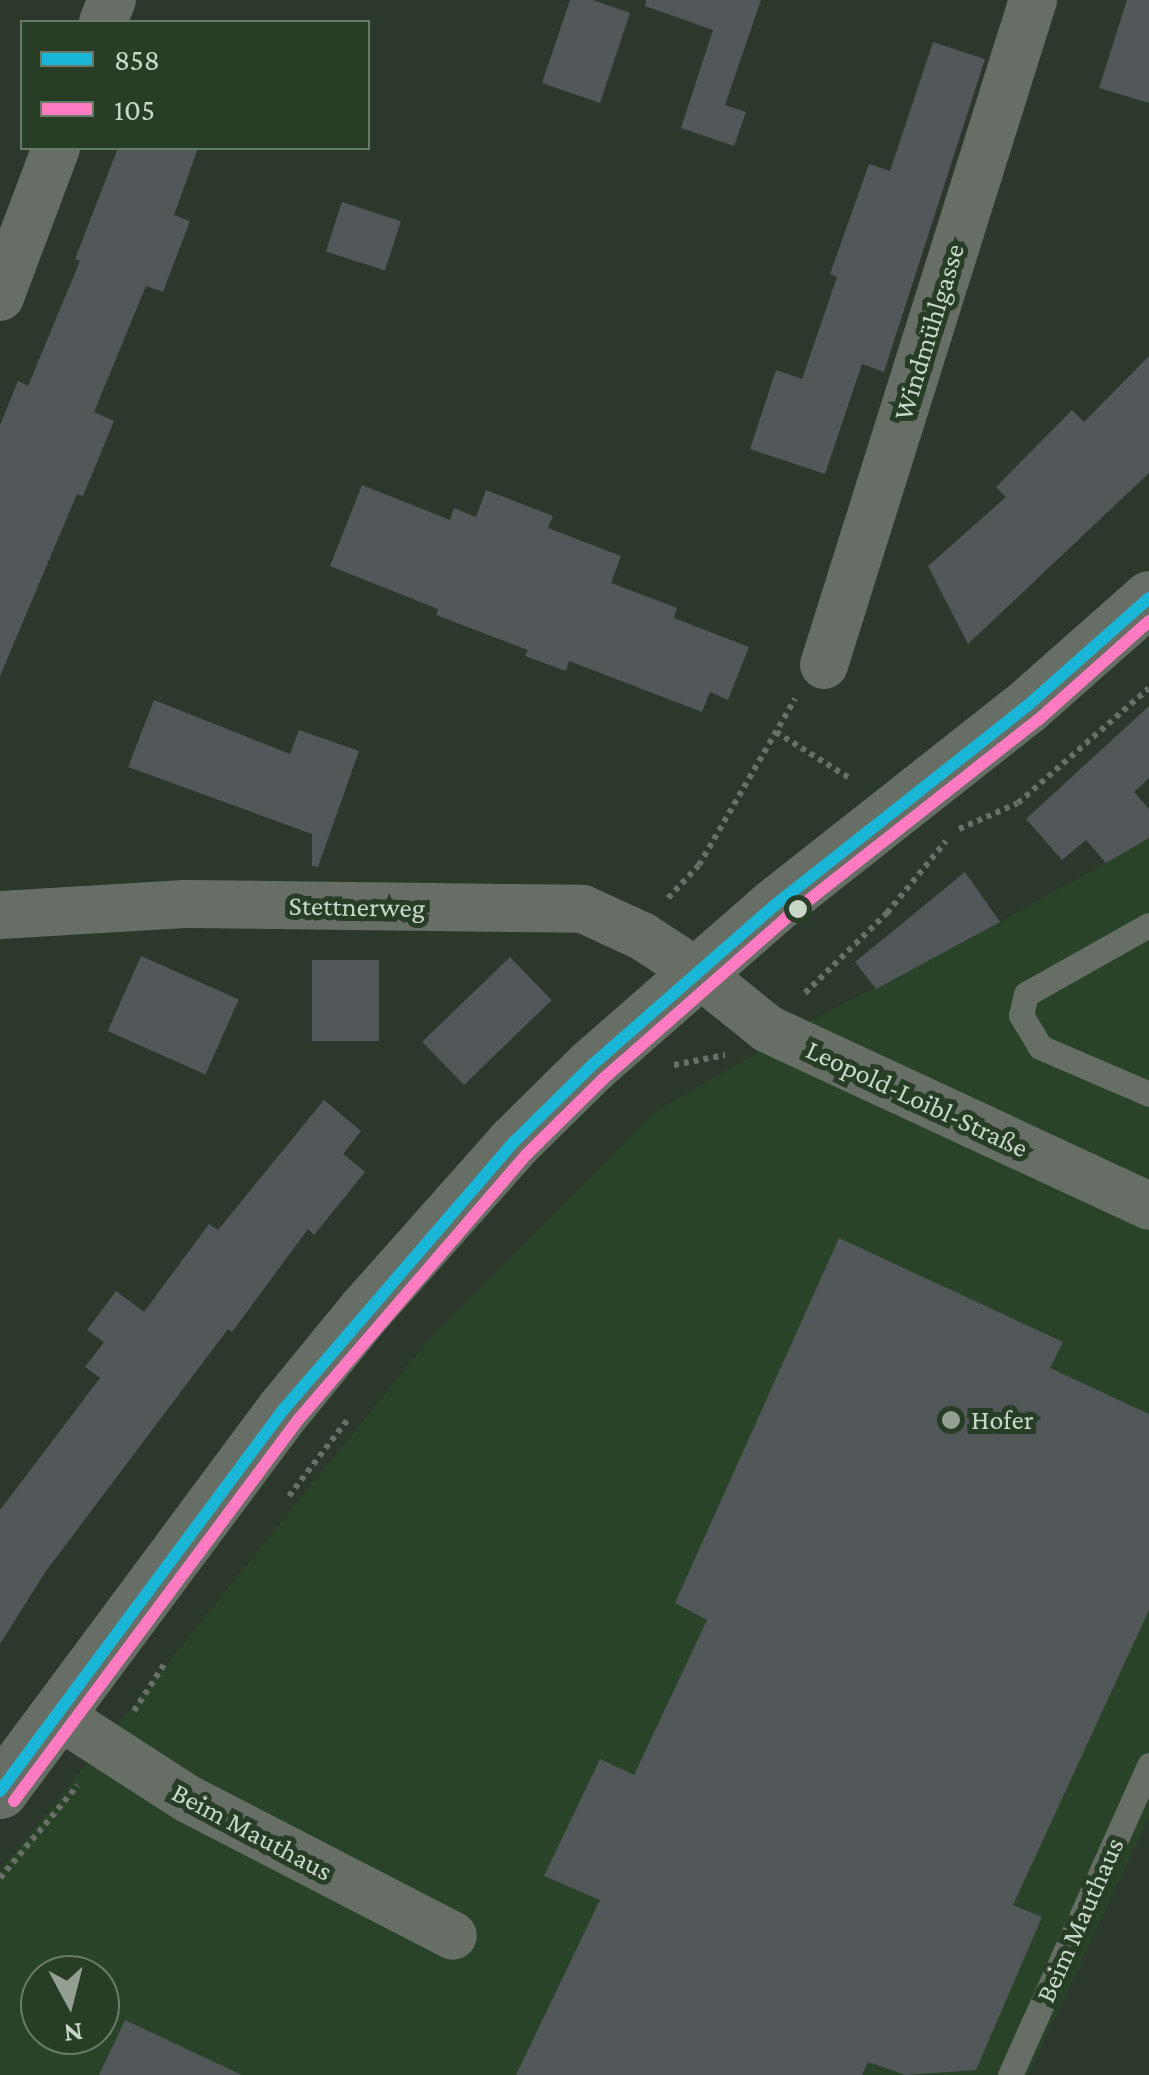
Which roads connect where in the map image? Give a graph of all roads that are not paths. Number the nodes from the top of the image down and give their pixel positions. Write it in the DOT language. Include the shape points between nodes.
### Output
graph roads {
  1 [pos="1023,4"];
  2 [pos="55,150"];
  3 [pos="0,297"];
  4 [pos="1149,598"];
  5 [pos="824,664"];
  6 [pos="0,916"];
  7 [pos="1149,925"];
  8 [pos="697,972"];
  9 [pos="1149,1094"];
  10 [pos="1149,1206"];
  11 [pos="58,1715"];
  12 [pos="1149,1765"];
  13 [pos="0,1791"];
  14 [pos="453,1936"];
  15 [pos="1010,2075"];
  1 -- 5 [label="street, Windmühlgasse"];
  2 -- 3 [label="street"];
  4 -- 8 [label="street" via="1027,706"];
  6 -- 8 [label="street, Stettnerweg" via="185,904 582,910 642,936"];
  7 -- 9 [label="lane" via="1026,994 1021,1015 1040,1047"];
  8 -- 10 [label="street, Leopold-Loibl-Straße" via="768,1029"];
  8 -- 11 [label="street" via="514,1142 364,1310"];
  11 -- 13 [label="street"];
  11 -- 14 [label="street, Beim Mauthaus" via="188,1799"];
  12 -- 15 [label="lane, Beim Mauthaus"];
}
